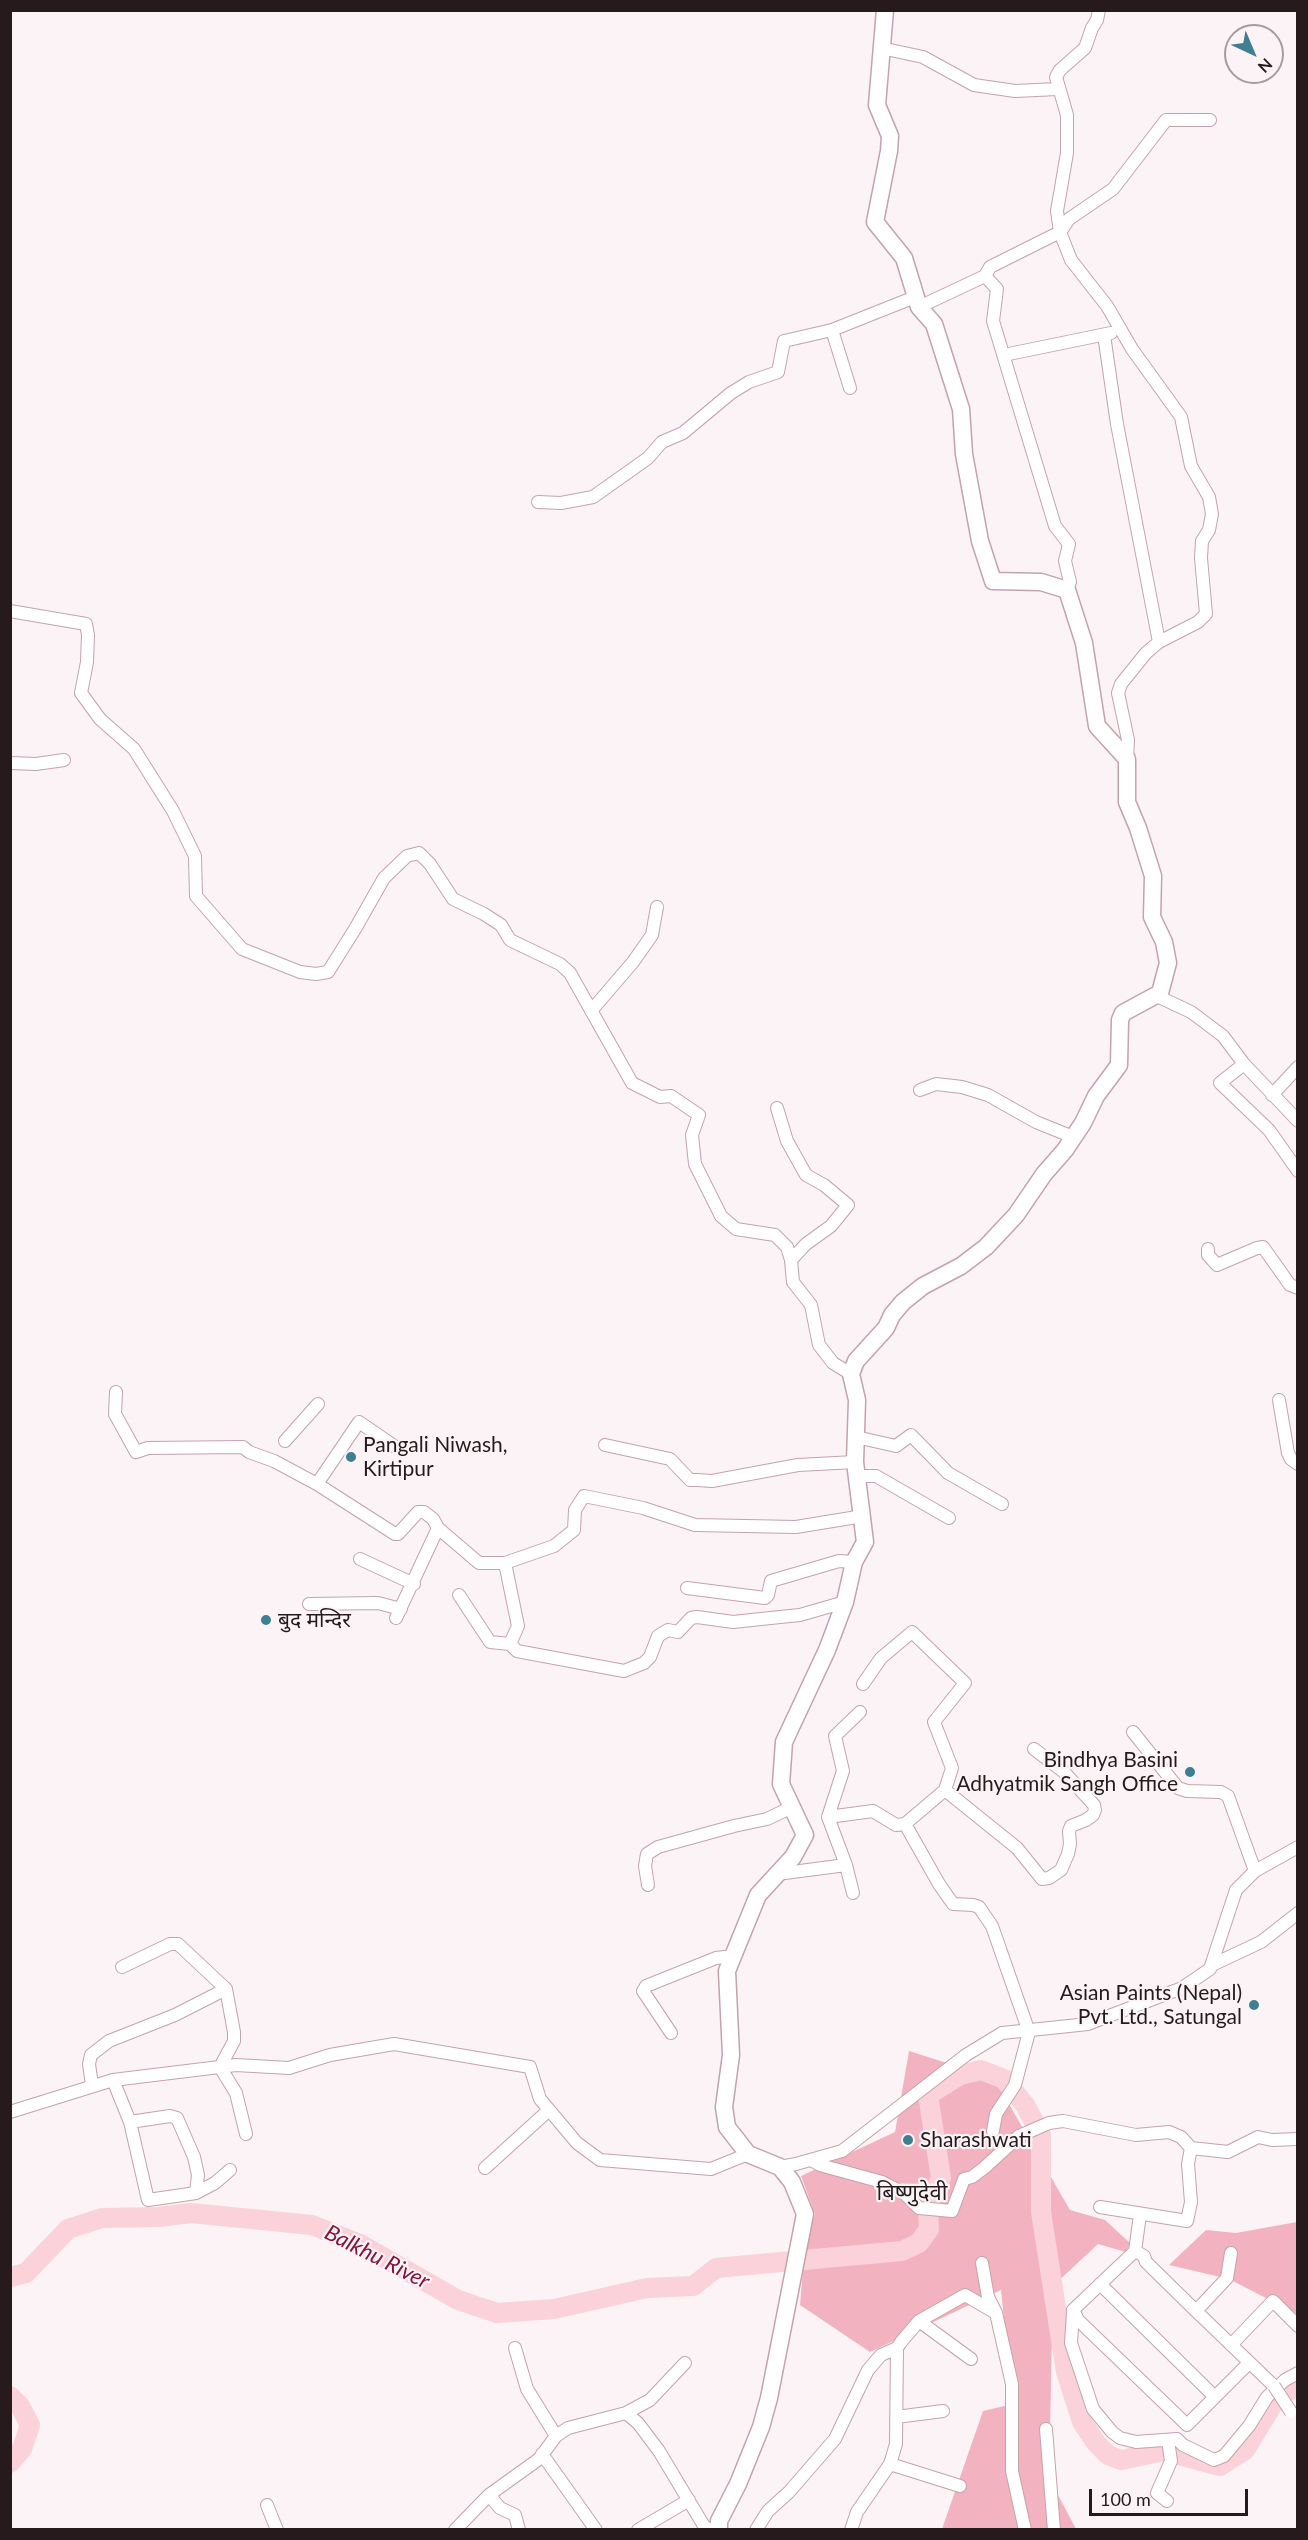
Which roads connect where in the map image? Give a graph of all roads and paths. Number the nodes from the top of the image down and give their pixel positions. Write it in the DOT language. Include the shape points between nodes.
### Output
graph roads {
  1 [pos="885,10"];
  2 [pos="1099,10"];
  3 [pos="881,48"];
  4 [pos="1058,89"];
  5 [pos="1210,120"];
  6 [pos="1060,232"];
  7 [pos="985,276"];
  8 [pos="917,302"];
  9 [pos="832,330"];
  10 [pos="1121,331"];
  11 [pos="1104,334"];
  12 [pos="1004,355"];
  13 [pos="850,388"];
  14 [pos="538,502"];
  15 [pos="1067,590"];
  16 [pos="10,611"];
  17 [pos="1159,642"];
  18 [pos="1127,759"];
  19 [pos="63,760"];
  20 [pos="10,763"];
  21 [pos="657,907"];
  22 [pos="1160,993"];
  23 [pos="591,1011"];
  24 [pos="1244,1064"];
  25 [pos="1298,1067"];
  26 [pos="920,1090"];
  27 [pos="1272,1095"];
  28 [pos="777,1108"];
  29 [pos="1298,1121"];
  30 [pos="1073,1137"];
  31 [pos="1298,1171"];
  32 [pos="1208,1249"];
  33 [pos="791,1260"];
  34 [pos="1298,1288"];
  35 [pos="851,1374"];
  36 [pos="116,1392"];
  37 [pos="1279,1400"];
  38 [pos="318,1404"];
  39 [pos="856,1437"];
  40 [pos="285,1440"];
  41 [pos="605,1445"];
  42 [pos="394,1446"];
  43 [pos="1298,1464"];
  44 [pos="857,1469"];
  45 [pos="317,1484"];
  46 [pos="1002,1504"];
  47 [pos="863,1516"];
  48 [pos="949,1518"];
  49 [pos="438,1528"];
  50 [pos="360,1559"];
  51 [pos="854,1562"];
  52 [pos="505,1563"];
  53 [pos="414,1584"];
  54 [pos="687,1588"];
  55 [pos="459,1595"];
  56 [pos="845,1602"];
  57 [pos="309,1604"];
  58 [pos="510,1644"];
  59 [pos="863,1684"];
  60 [pos="860,1712"];
  61 [pos="1133,1732"];
  62 [pos="1034,1749"];
  63 [pos="945,1790"];
  64 [pos="790,1808"];
  65 [pos="828,1817"];
  66 [pos="904,1824"];
  67 [pos="1298,1847"];
  68 [pos="846,1865"];
  69 [pos="1255,1871"];
  70 [pos="777,1874"];
  71 [pos="648,1885"];
  72 [pos="853,1893"];
  73 [pos="1298,1913"];
  74 [pos="733,1956"];
  75 [pos="1212,1965"];
  76 [pos="122,1967"];
  77 [pos="226,1989"];
  78 [pos="1029,2032"];
  79 [pos="671,2033"];
  80 [pos="220,2067"];
  81 [pos="113,2080"];
  82 [pos="92,2085"];
  83 [pos="549,2110"];
  84 [pos="10,2112"];
  85 [pos="130,2122"];
  86 [pos="993,2131"];
  87 [pos="246,2134"];
  88 [pos="1298,2139"];
  89 [pos="1191,2148"];
  90 [pos="748,2154"];
  91 [pos="811,2160"];
  92 [pos="780,2167"];
  93 [pos="485,2168"];
  94 [pos="230,2170"];
  95 [pos="196,2193"];
  96 [pos="1100,2207"];
  97 [pos="1140,2215"];
  98 [pos="1135,2251"];
  99 [pos="1231,2253"];
  100 [pos="982,2263"];
  101 [pos="1100,2284"];
  102 [pos="1197,2311"];
  103 [pos="996,2313"];
  104 [pos="1073,2313"];
  105 [pos="919,2321"];
  106 [pos="1298,2326"];
  107 [pos="1231,2345"];
  108 [pos="515,2348"];
  109 [pos="897,2348"];
  110 [pos="971,2359"];
  111 [pos="685,2363"];
  112 [pos="1249,2363"];
  113 [pos="1298,2373"];
  114 [pos="1215,2397"];
  115 [pos="943,2411"];
  116 [pos="626,2413"];
  117 [pos="1294,2415"];
  118 [pos="896,2416"];
  119 [pos="1046,2429"];
  120 [pos="556,2436"];
  121 [pos="1168,2440"];
  122 [pos="542,2454"];
  123 [pos="891,2464"];
  124 [pos="960,2486"];
  125 [pos="489,2495"];
  126 [pos="689,2500"];
  127 [pos="1167,2501"];
  128 [pos="267,2505"];
  129 [pos="277,2529"];
  130 [pos="455,2529"];
  131 [pos="519,2529"];
  132 [pos="596,2529"];
  133 [pos="638,2529"];
  134 [pos="710,2529"];
  135 [pos="718,2529"];
  136 [pos="756,2529"];
  137 [pos="851,2529"];
  138 [pos="1025,2529"];
  139 [pos="1054,2529"];
  1 -- 3 [label="street"];
  2 -- 4 [label="street" via="1085,48 1056,77"];
  3 -- 4 [label="street" via="923,57 974,85 1015,92"];
  3 -- 8 [label="street" via="877,105 890,136 875,222 904,258"];
  4 -- 6 [label="street" via="1067,115 1067,153 1057,211"];
  5 -- 6 [label="street" via="1166,120 1113,189 1069,219"];
  6 -- 7 [label="street" via="990,267"];
  6 -- 10 [label="street" via="1071,260"];
  7 -- 8 [label="street"];
  7 -- 12 [label="street" via="997,288 993,321"];
  8 -- 9 [label="street"];
  8 -- 15 [label="street" via="934,324 961,409 964,454 980,541 993,580 1041,582"];
  9 -- 13 [label="street"];
  9 -- 14 [label="street" via="784,341 778,372 731,393 683,433 662,442 633,470 593,497 561,503"];
  10 -- 11 [label="street"];
  10 -- 17 [label="street" via="1181,417 1191,466 1209,497 1212,514 1202,541 1206,614"];
  11 -- 12 [label="street"];
  11 -- 17 [label="street" via="1117,424"];
  12 -- 15 [label="street" via="1054,526 1069,544 1065,561 1070,582"];
  15 -- 18 [label="street" via="1084,643 1097,726"];
  16 -- 23 [label="street" via="86,624 87,662 81,693 100,719 134,749 173,811 195,856 196,896 242,949 300,972 328,972 384,878 407,856 419,853 453,899 501,926 510,940 560,964 570,973"];
  17 -- 18 [label="street" via="1130,672 1118,693 1128,740"];
  18 -- 22 [label="street" via="1127,802 1153,876 1152,917 1164,942 1168,963"];
  19 -- 20 [label="street"];
  21 -- 23 [label="street" via="652,934"];
  22 -- 24 [label="street" via="1157,996 1191,1012 1223,1036"];
  22 -- 30 [label="street" via="1123,1013 1119,1065"];
  23 -- 33 [label="street" via="632,1083 660,1097 671,1096 699,1115 692,1135 695,1164 721,1216 736,1229 775,1235 788,1247"];
  24 -- 27 [label="street"];
  24 -- 31 [label="street" via="1220,1083 1269,1130"];
  25 -- 27 [label="street"];
  26 -- 30 [label="street" via="936,1084 962,1087 988,1095"];
  27 -- 29 [label="street"];
  28 -- 33 [label="street" via="787,1141 806,1175 848,1204 831,1226"];
  30 -- 35 [label="street" via="995,1240 903,1302 856,1361"];
  32 -- 34 [label="street" via="1208,1255 1217,1264 1263,1247 1290,1285"];
  33 -- 35 [label="street" via="792,1282 811,1305 819,1344 833,1363"];
  35 -- 39 [label="street" via="857,1400"];
  36 -- 45 [label="street" via="115,1414 136,1452 148,1448 234,1445"];
  37 -- 43 [label="street" via="1288,1453"];
  38 -- 40 [label="street"];
  39 -- 44 [label="street"];
  39 -- 46 [label="street" via="896,1446 910,1435 948,1473"];
  41 -- 44 [label="street" via="670,1459 690,1480 712,1480 788,1466"];
  42 -- 45 [label="street" via="359,1422"];
  44 -- 47 [label="street"];
  44 -- 48 [label="street"];
  45 -- 49 [label="street" via="395,1534 422,1511"];
  47 -- 51 [label="street" via="865,1542"];
  47 -- 52 [label="street" via="796,1527 695,1525 643,1508 584,1496 575,1510 574,1530 554,1546"];
  49 -- 52 [label="street" via="479,1563"];
  49 -- 53 [label="street"];
  50 -- 53 [label="street"];
  51 -- 54 [label="street" via="839,1561 771,1581 765,1598"];
  51 -- 56 [label="street"];
  52 -- 58 [label="street" via="518,1626"];
  53 -- 57 [label="street" via="399,1614 378,1603"];
  55 -- 58 [label="street" via="490,1642"];
  56 -- 58 [label="street" via="800,1615 733,1622 691,1618 678,1632 668,1630 658,1636 650,1657 624,1671 517,1651"];
  56 -- 64 [label="street" via="784,1742 781,1784"];
  59 -- 63 [label="street" via="881,1658 912,1632 965,1683 934,1722 952,1767"];
  60 -- 65 [label="street" via="836,1736 843,1770"];
  61 -- 69 [label="street" via="1178,1788 1228,1796"];
  62 -- 63 [label="street" via="1064,1772 1095,1810 1086,1820 1071,1826 1068,1854 1061,1870 1049,1878 1042,1879 1017,1848"];
  63 -- 66 [label="street"];
  64 -- 70 [label="street" via="805,1835 793,1857"];
  64 -- 71 [label="street" via="767,1819 658,1847 647,1854"];
  65 -- 66 [label="street" via="873,1811 896,1825"];
  65 -- 68 [label="street"];
  66 -- 78 [label="street" via="953,1904 979,1907 992,1926"];
  67 -- 69 [label="street"];
  68 -- 70 [label="street"];
  68 -- 72 [label="street"];
  69 -- 75 [label="street" via="1236,1890"];
  70 -- 74 [label="street" via="758,1895"];
  73 -- 75 [label="street" via="1261,1942"];
  74 -- 79 [label="street" via="716,1958 646,1986 643,1991"];
  74 -- 90 [label="street" via="727,1971 731,2055 724,2107 727,2127"];
  75 -- 78 [label="street" via="1182,1988 1088,2025"];
  76 -- 77 [label="street" via="170,1944 178,1944"];
  77 -- 80 [label="street" via="234,2032"];
  77 -- 82 [label="street" via="175,2015 109,2041 91,2055"];
  78 -- 86 [label="street" via="1015,2085 996,2114"];
  78 -- 91 [label="street" via="1002,2034 966,2055 842,2151"];
  80 -- 81 [label="street"];
  80 -- 83 [label="street" via="289,2068 330,2055 394,2044 530,2067 540,2099"];
  80 -- 87 [label="street" via="237,2093"];
  81 -- 82 [label="street"];
  81 -- 85 [label="street"];
  82 -- 84 [label="street"];
  83 -- 90 [label="street" via="577,2143 600,2160 711,2169"];
  83 -- 93 [label="street"];
  85 -- 95 [label="street" via="177,2118 194,2157"];
  85 -- 95 [label="street" via="148,2200"];
  88 -- 89 [label="street" via="1258,2137 1228,2152"];
  89 -- 91 [label="street" via="1181,2137 1169,2132 1136,2135 1063,2121 1040,2126 1019,2136 984,2168 964,2180 952,2211 919,2208 905,2194 882,2182"];
  89 -- 97 [label="street" via="1187,2221"];
  90 -- 92 [label="street"];
  91 -- 92 [label="street"];
  92 -- 135 [label="street" via="792,2182 805,2214 761,2427"];
  94 -- 95 [label="street"];
  96 -- 97 [label="street"];
  97 -- 98 [label="street"];
  98 -- 101 [label="street"];
  98 -- 102 [label="street"];
  99 -- 102 [label="street" via="1227,2278"];
  100 -- 103 [label="street" via="988,2297"];
  101 -- 104 [label="street"];
  101 -- 114 [label="street"];
  102 -- 107 [label="street"];
  103 -- 105 [label="street" via="965,2295"];
  103 -- 138 [label="street" via="1012,2384 1012,2471"];
  104 -- 114 [label="street" via="1187,2425"];
  104 -- 121 [label="street" via="1071,2343 1093,2409 1120,2438 1136,2442"];
  105 -- 109 [label="street"];
  105 -- 110 [label="street"];
  106 -- 107 [label="street" via="1274,2301"];
  107 -- 112 [label="street"];
  108 -- 120 [label="street" via="526,2389"];
  109 -- 118 [label="street"];
  109 -- 136 [label="street" via="881,2355 868,2370 835,2439"];
  111 -- 116 [label="street" via="650,2400"];
  112 -- 114 [label="street"];
  112 -- 117 [label="street, bridge" via="1274,2386"];
  113 -- 121 [label="street" via="1267,2397 1224,2456 1214,2460 1176,2439"];
  115 -- 118 [label="street"];
  116 -- 120 [label="street" via="568,2428"];
  116 -- 126 [label="street" via="659,2451"];
  118 -- 123 [label="street"];
  119 -- 139 [label="street"];
  120 -- 122 [label="street"];
  121 -- 127 [label="street" via="1171,2461 1157,2493"];
  122 -- 125 [label="street"];
  122 -- 132 [label="street"];
  123 -- 124 [label="street"];
  123 -- 137 [label="street" via="857,2512"];
  125 -- 130 [label="street"];
  125 -- 131 [label="street" via="500,2508 515,2515"];
  126 -- 133 [label="street"];
  126 -- 134 [label="street" via="704,2526"];
  128 -- 129 [label="street"];
}
